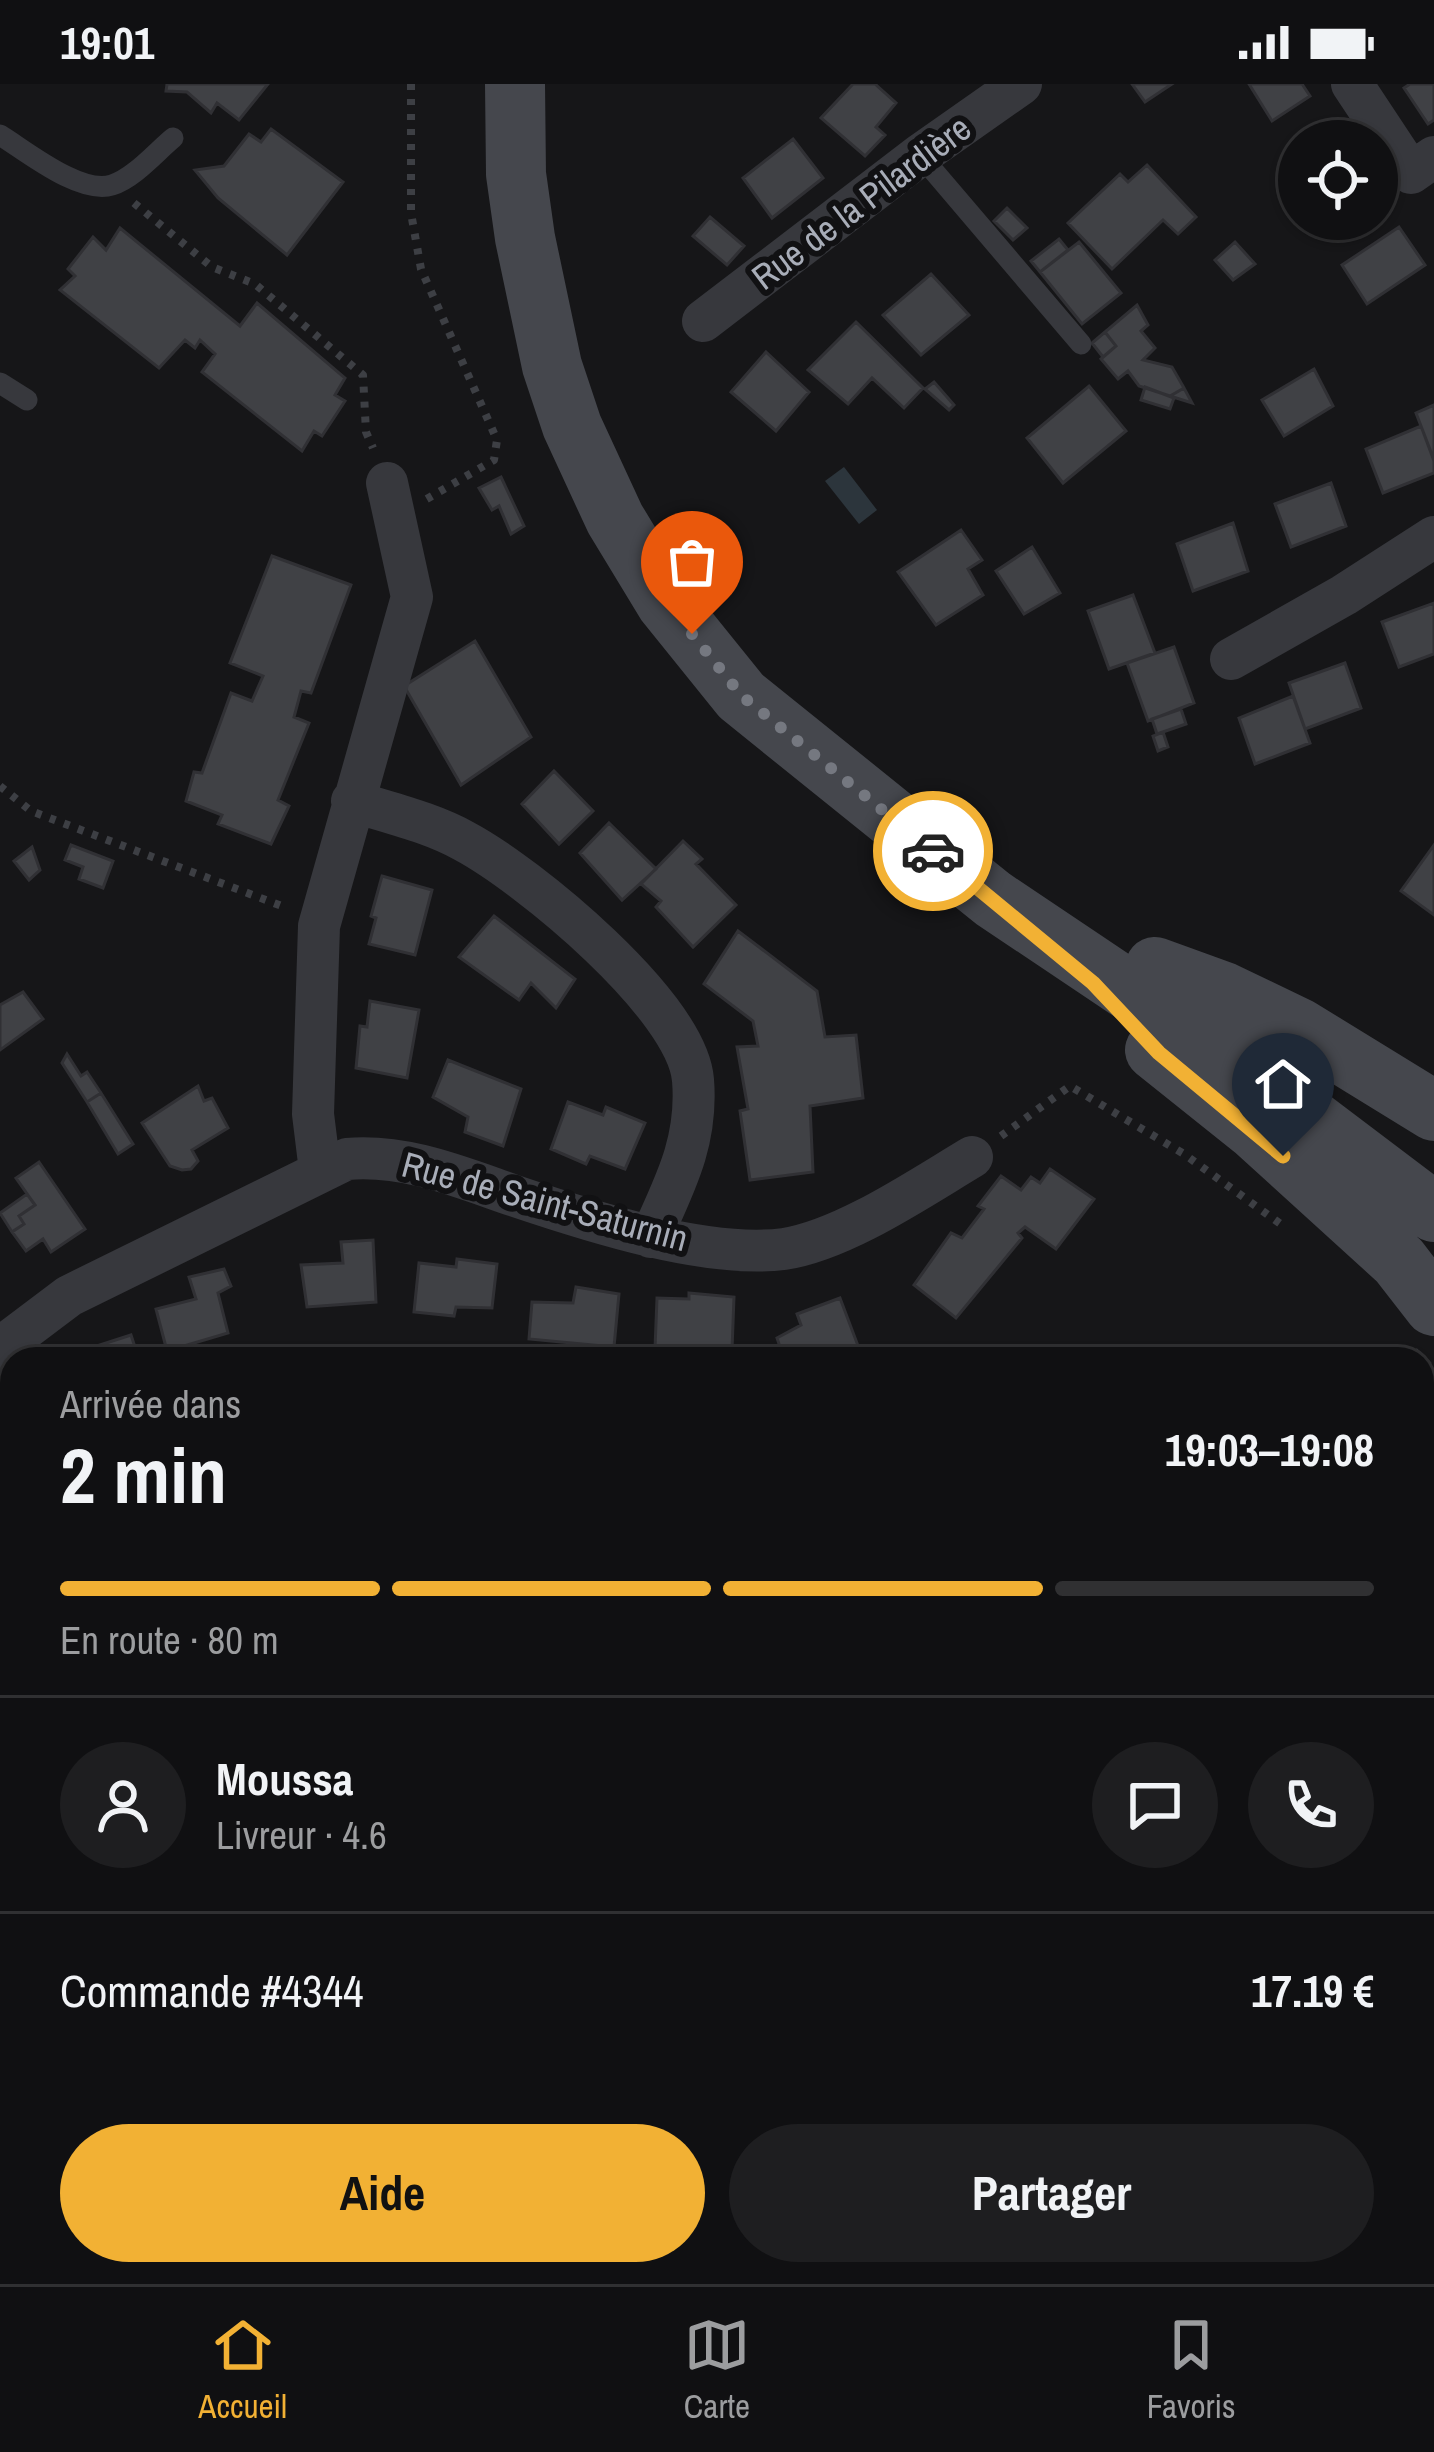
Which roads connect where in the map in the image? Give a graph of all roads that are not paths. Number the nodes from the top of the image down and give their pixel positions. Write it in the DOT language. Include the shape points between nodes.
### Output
graph roads {
  1 [pos="515,84"];
  2 [pos="549,84"];
  3 [pos="1021,84"];
  4 [pos="1352,84"];
  5 [pos="0,134"];
  6 [pos="172,138"];
  7 [pos="920,155"];
  8 [pos="1434,157"];
  9 [pos="703,321"];
  10 [pos="1081,344"];
  11 [pos="0,382"];
  12 [pos="27,400"];
  13 [pos="391,500"];
  14 [pos="1434,537"];
  15 [pos="1231,659"];
  16 [pos="352,801"];
  17 [pos="993,899"];
  18 [pos="1155,967"];
  19 [pos="1434,1111"];
  20 [pos="972,1156"];
  21 [pos="320,1172"];
  22 [pos="1434,1174"];
  23 [pos="1434,1212"];
  24 [pos="650,1237"];
  25 [pos="1419,1323"];
  26 [pos="1,1347"];
  1 -- 17 [label="main road" via="515,174 536,298 572,426 615,519 667,604 742,696"];
  2 -- 18 [label="main road" via="561,240 590,364 628,466 688,573 774,678 854,752"];
  3 -- 7 [label="street, Rue de la Pilardière"];
  4 -- 8 [label="street" via="1411,173"];
  5 -- 6 [label="lane" via="90,186 112,185"];
  7 -- 9 [label="street, Rue de la Pilardière"];
  7 -- 10 [label="lane"];
  11 -- 12 [label="lane"];
  13 -- 16 [label="street" via="412,596"];
  14 -- 15 [label="street"];
  16 -- 21 [label="street" via="320,926 313,1114"];
  16 -- 24 [label="street" via="464,841 495,861 615,960 671,1022 693,1076 688,1156"];
  17 -- 23 [label="main road" via="1231,1058"];
  17 -- 25 [label="main road" via="1399,1261"];
  18 -- 19 [label="main road" via="1299,1028"];
  18 -- 22 [label="main road"];
  20 -- 24 [label="street, Rue de Saint-Saturnin" via="882,1211 787,1249"];
  21 -- 24 [label="street, Rue de Saint-Saturnin" via="381,1156"];
  21 -- 26 [label="street, Rue de Saint-Saturnin" via="69,1296"];
}
